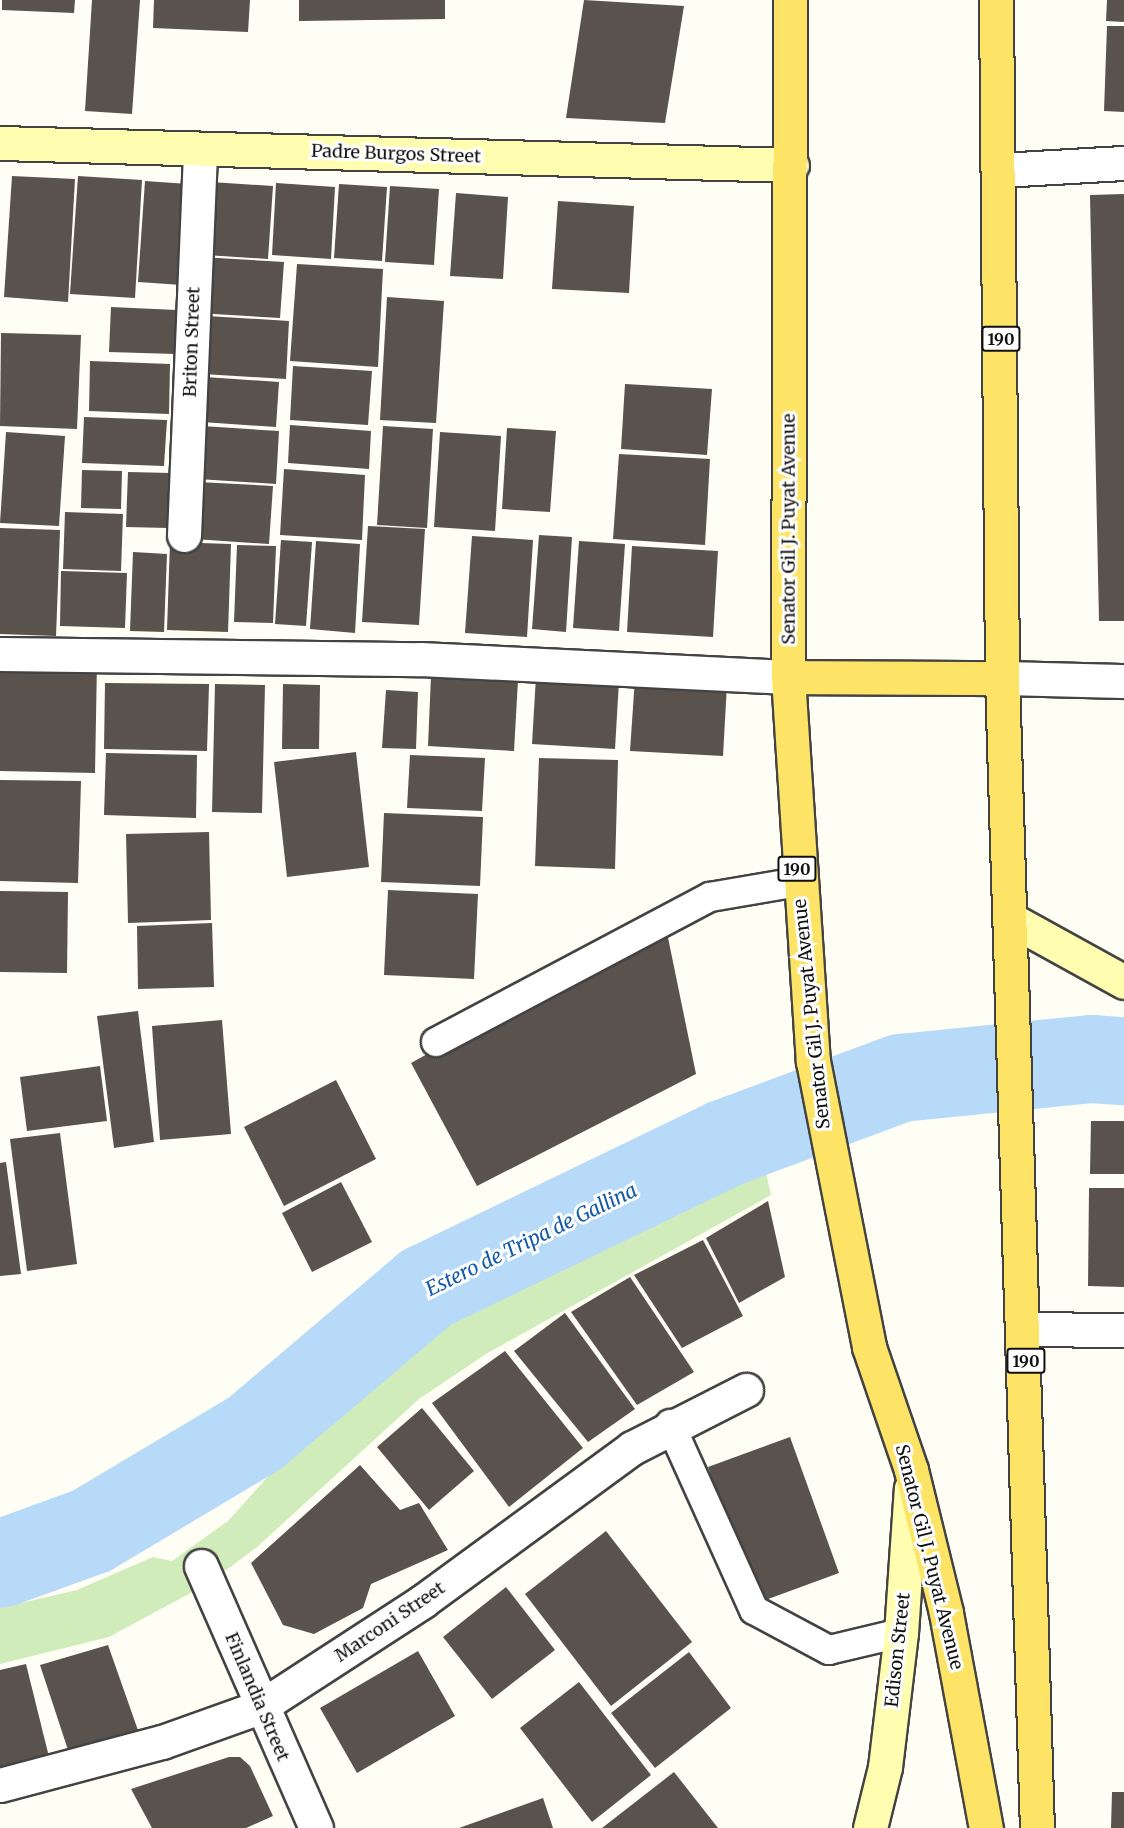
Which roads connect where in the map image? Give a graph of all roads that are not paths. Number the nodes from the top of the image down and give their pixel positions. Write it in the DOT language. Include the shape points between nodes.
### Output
graph roads {
  1 [pos="790,0"];
  2 [pos="996,0"];
  3 [pos="0,143"];
  4 [pos="200,149"];
  5 [pos="1124,163"];
  6 [pos="792,165"];
  7 [pos="1001,170"];
  8 [pos="184,535"];
  9 [pos="0,654"];
  10 [pos="788,677"];
  11 [pos="1002,678"];
  12 [pos="1124,681"];
  13 [pos="798,882"];
  14 [pos="1010,919"];
  15 [pos="1124,982"];
  16 [pos="436,1042"];
  17 [pos="1024,1329"];
  18 [pos="1124,1330"];
  19 [pos="746,1390"];
  20 [pos="670,1424"];
  21 [pos="911,1470"];
  22 [pos="201,1566"];
  23 [pos="901,1633"];
  24 [pos="260,1707"];
  25 [pos="0,1785"];
  26 [pos="316,1828"];
  27 [pos="870,1828"];
  28 [pos="986,1828"];
  29 [pos="1037,1828"];
  1 -- 6 [label="main road, Senator Gil J. Puyat Avenue / 190"];
  2 -- 7 [label="main road, 190"];
  3 -- 4 [label="street, Padre Burgos Street"];
  4 -- 6 [label="street, Padre Burgos Street"];
  4 -- 8 [label="street, Briton Street"];
  5 -- 7 [label="street"];
  6 -- 10 [label="main road, Senator Gil J. Puyat Avenue / 190"];
  7 -- 11 [label="main road, 190"];
  9 -- 10 [label="street" via="420,659"];
  10 -- 11 [label="main road"];
  10 -- 13 [label="main road, Senator Gil J. Puyat Avenue / 190"];
  11 -- 12 [label="street"];
  11 -- 14 [label="main road, 190"];
  13 -- 16 [label="lane" via="710,897"];
  13 -- 21 [label="main road, Senator Gil J. Puyat Avenue / 190" via="813,1061 829,1154 870,1347"];
  14 -- 15 [label="street"];
  14 -- 17 [label="main road, 190"];
  17 -- 18 [label="street"];
  17 -- 29 [label="main road, 190"];
  19 -- 20 [label="street, Marconi Street"];
  20 -- 23 [label="lane" via="754,1611 830,1650"];
  20 -- 24 [label="street, Marconi Street" via="423,1601"];
  21 -- 23 [label="street, Edison Street"];
  21 -- 28 [label="main road, Senator Gil J. Puyat Avenue / 190" via="946,1613"];
  22 -- 24 [label="street, Finlandia Street"];
  23 -- 27 [label="street, Edison Street" via="885,1767"];
  24 -- 25 [label="street, Marconi Street" via="162,1742"];
  24 -- 26 [label="street, Finlandia Street"];
}
